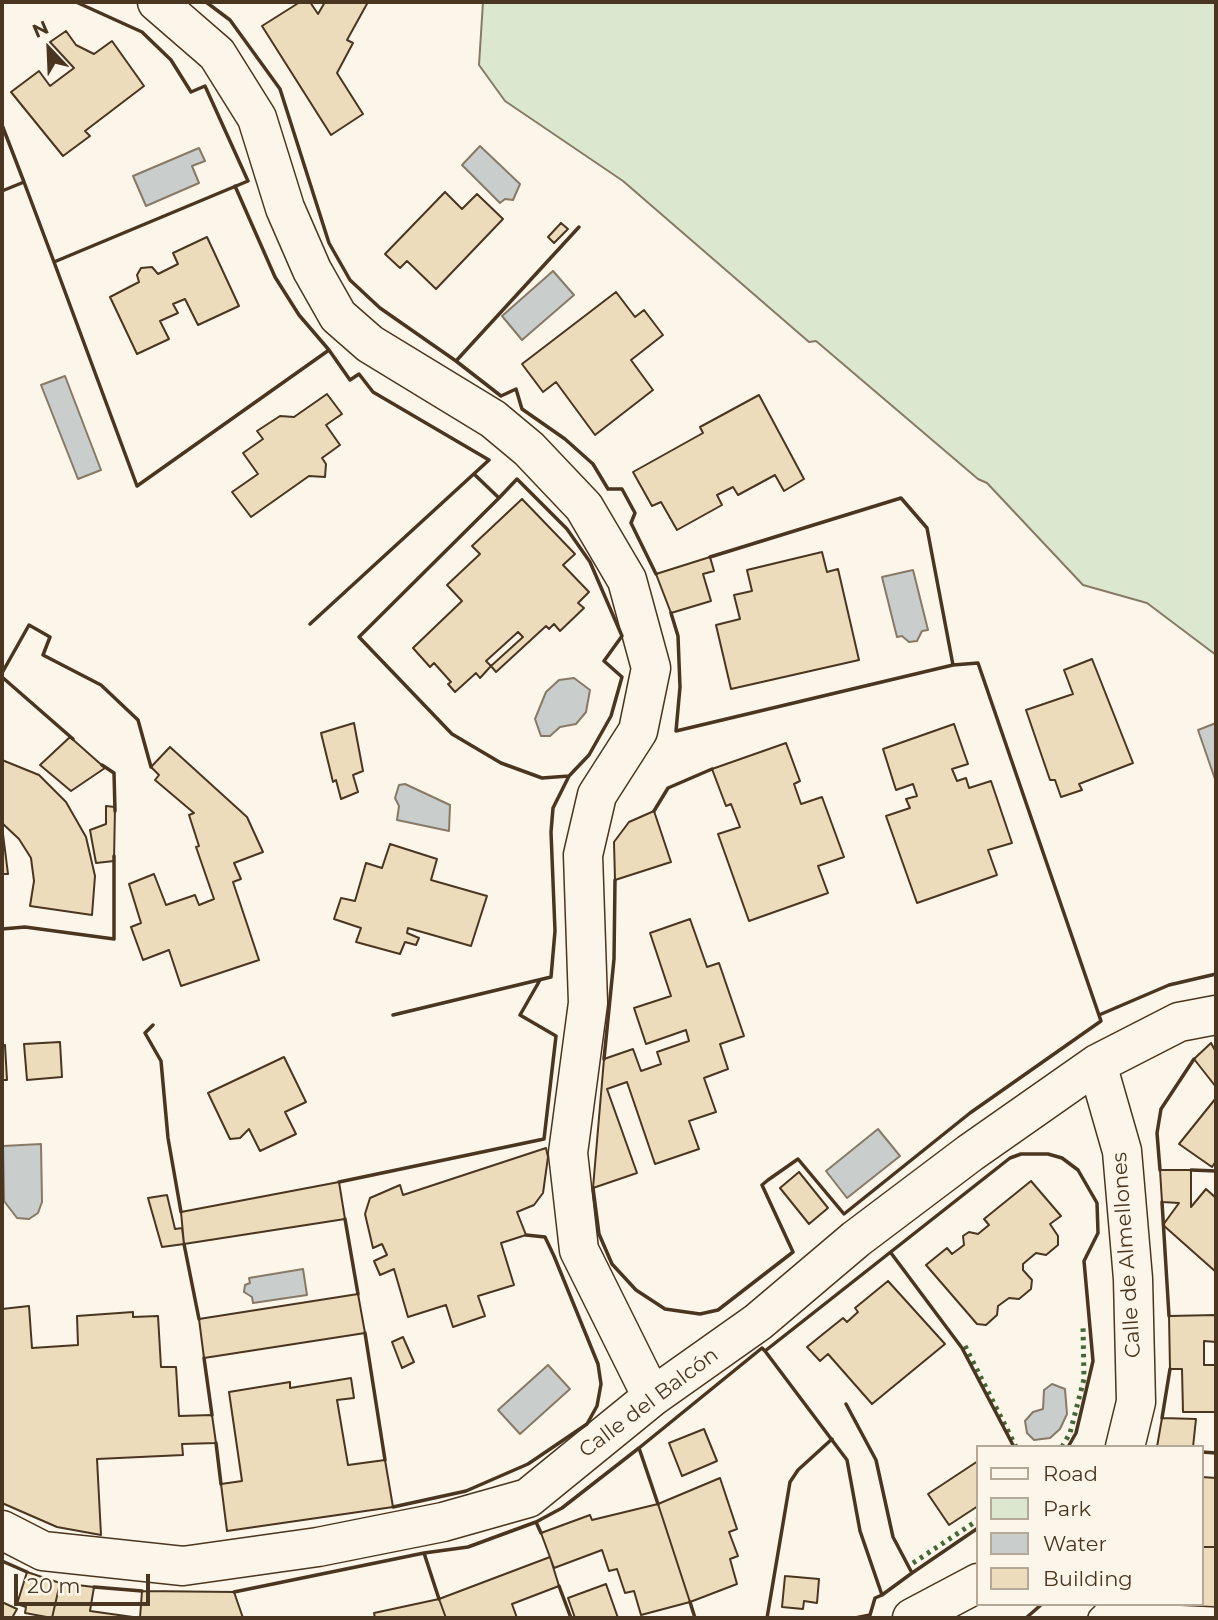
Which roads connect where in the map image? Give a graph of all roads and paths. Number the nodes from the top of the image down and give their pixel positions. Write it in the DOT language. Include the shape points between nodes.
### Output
graph roads {
  1 [pos="157,2"];
  2 [pos="1216,1015"];
  3 [pos="1097,1064"];
  4 [pos="652,1397"];
  5 [pos="1125,1445"];
  6 [pos="2,1530"];
  7 [pos="976,1585"];
  8 [pos="976,1585"];
  9 [pos="912,1618"];
  10 [pos="951,1618"];
  11 [pos="1099,1618"];
  12 [pos="1212,1618"];
  1 -- 4 [label="street" via="216,54 257,118 285,208 338,316 370,344 493,419 530,449 584,507 627,580 650,668 638,731 597,795 583,855 588,1003 568,1153 579,1250"];
  2 -- 3 [label="street, Calle del Balcón" via="1179,1022"];
  3 -- 4 [label="street, Calle del Balcón" via="970,1153 856,1239 758,1322"];
  3 -- 5 [label="street, Calle de Almellones" via="1122,1151 1133,1279 1136,1402"];
  4 -- 6 [label="street, Calle del Balcón" via="528,1498 443,1522 331,1545 183,1566 43,1550"];
  7 -- 9 [label="street"];
  8 -- 10 [label="street"];
  11 -- 12 [label="lane" via="1104,1613"];
}
